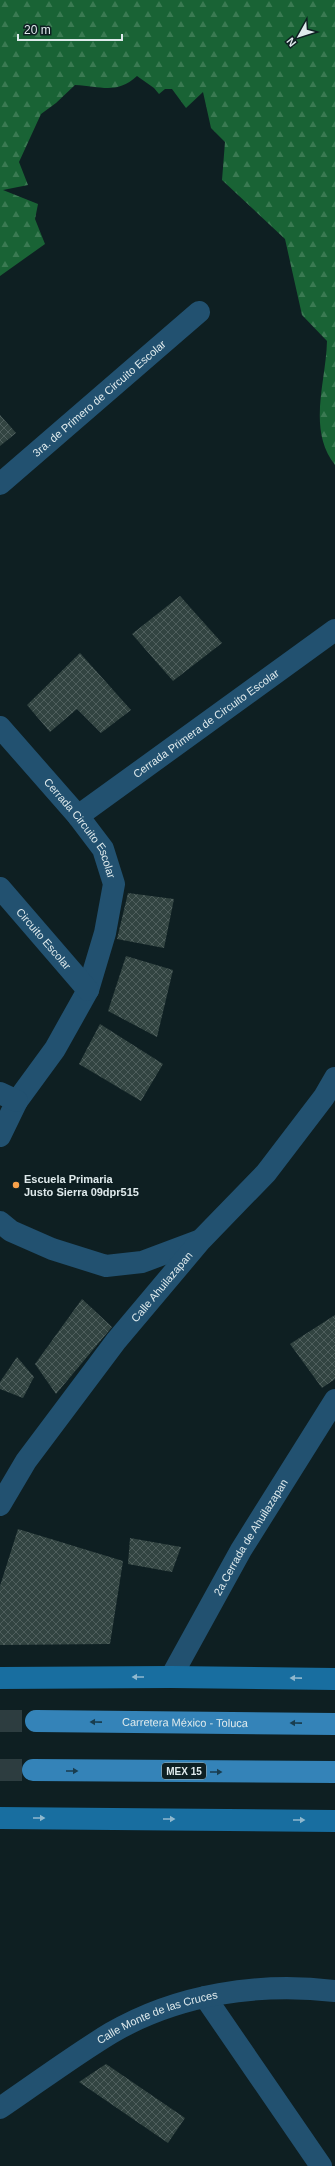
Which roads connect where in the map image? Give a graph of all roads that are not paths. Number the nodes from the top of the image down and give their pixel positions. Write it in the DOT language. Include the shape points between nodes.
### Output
graph roads {
  1 [pos="199,312"];
  2 [pos="0,484"];
  3 [pos="335,630"];
  4 [pos="0,727"];
  5 [pos="78,816"];
  6 [pos="0,888"];
  7 [pos="88,990"];
  8 [pos="335,1078"];
  9 [pos="9,1097"];
  10 [pos="0,1136"];
  11 [pos="0,1222"];
  12 [pos="201,1240"];
  13 [pos="335,1400"];
  14 [pos="0,1505"];
  15 [pos="171,1677"];
  16 [pos="0,1678"];
  17 [pos="335,1679"];
  18 [pos="36,1721"];
  19 [pos="335,1724"];
  20 [pos="33,1770"];
  21 [pos="335,1772"];
  22 [pos="0,1818"];
  23 [pos="335,1821"];
  24 [pos="335,1991"];
  25 [pos="205,1997"];
  26 [pos="0,2108"];
  27 [pos="321,2166"];
  1 -- 2 [label="street, 3ra. de Primero de Circuito Escolar"];
  3 -- 5 [label="street, Cerrada Primera de Circuito Escolar"];
  4 -- 5 [label="street, Cerrada Circuito Escolar"];
  5 -- 7 [label="street, Cerrada Circuito Escolar" via="103,849 114,884 105,933"];
  6 -- 7 [label="street, Circuito Escolar"];
  7 -- 9 [label="street, Cerrada Circuito Escolar" via="55,1049"];
  8 -- 12 [label="street, Calle Ahuilazapan" via="324,1097 266,1173"];
  9 -- 10 [label="street, Cerrada Circuito Escolar"];
  11 -- 12 [label="street" via="11,1231 52,1249 106,1266 142,1262"];
  12 -- 14 [label="street, Calle Ahuilazapan" via="116,1341 59,1416 26,1461"];
  13 -- 15 [label="street, 2a.Cerrada de Ahuilazapan" via="241,1550"];
  15 -- 16 [label="street, one-way"];
  17 -- 15 [label="street, one-way"];
  19 -- 18 [label="main road, Carretera México - Toluca, one-way"];
  20 -- 21 [label="main road, MEX 15, one-way"];
  22 -- 23 [label="street, one-way"];
  24 -- 25 [label="street, Calle Monte de las Cruces" via="265,1988"];
  25 -- 26 [label="street, Calle Monte de las Cruces" via="164,2009 112,2033"];
  25 -- 27 [label="street"];
}
